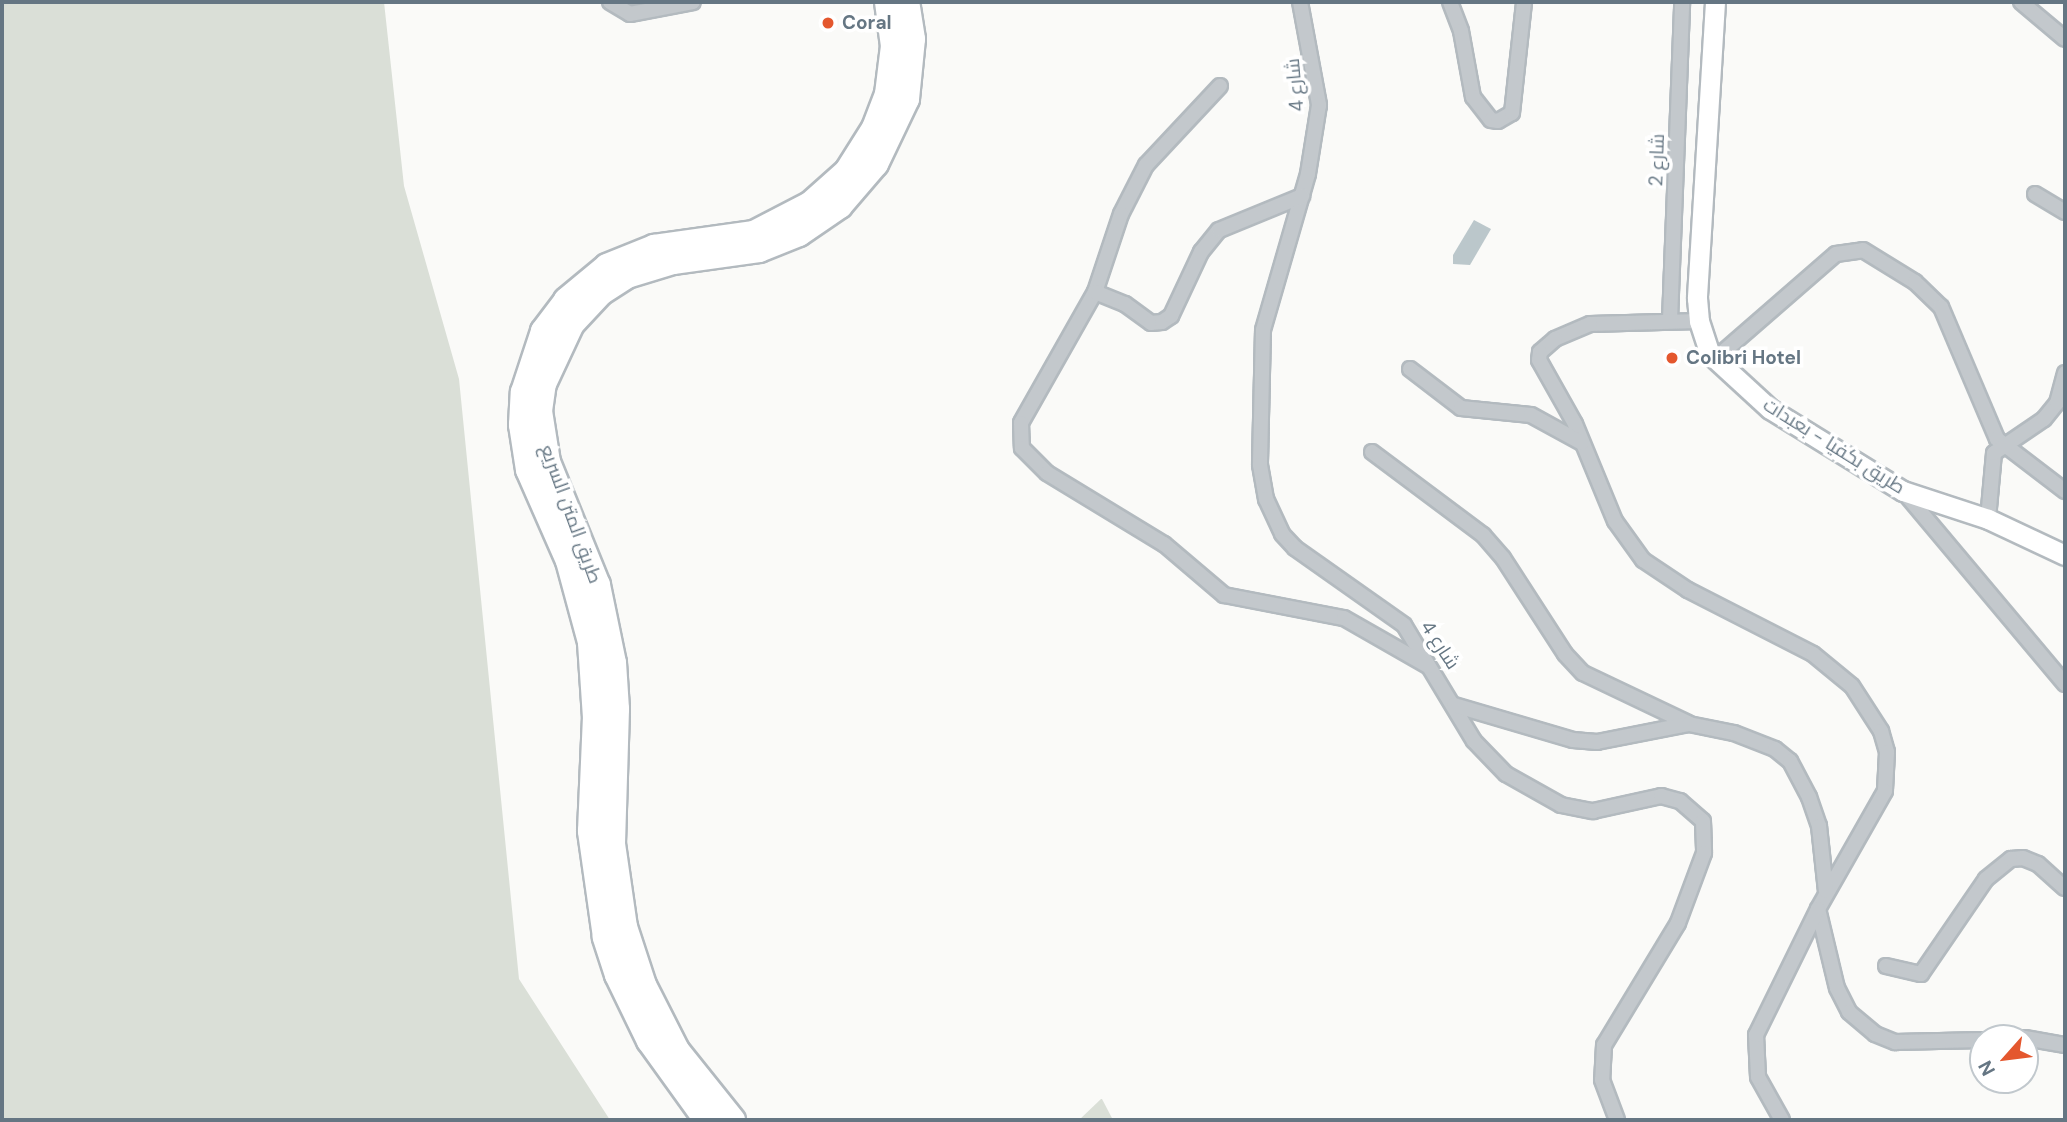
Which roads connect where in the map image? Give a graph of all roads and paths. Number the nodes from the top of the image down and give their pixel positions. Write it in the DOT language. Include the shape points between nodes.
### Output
graph roads {
  1 [pos="610,2"];
  2 [pos="693,2"];
  3 [pos="887,2"];
  4 [pos="907,2"];
  5 [pos="1300,2"];
  6 [pos="1450,2"];
  7 [pos="1524,2"];
  8 [pos="1682,2"];
  9 [pos="1715,2"];
  10 [pos="2021,2"];
  11 [pos="2065,39"];
  12 [pos="1220,86"];
  13 [pos="2035,194"];
  14 [pos="1302,196"];
  15 [pos="2065,212"];
  16 [pos="1095,292"];
  17 [pos="1670,320"];
  18 [pos="1699,321"];
  19 [pos="1716,359"];
  20 [pos="1410,369"];
  21 [pos="2065,373"];
  22 [pos="1582,443"];
  23 [pos="2002,446"];
  24 [pos="1371,452"];
  25 [pos="1903,491"];
  26 [pos="2065,491"];
  27 [pos="1988,519"];
  28 [pos="2065,555"];
  29 [pos="1429,667"];
  30 [pos="2065,684"];
  31 [pos="1454,705"];
  32 [pos="1689,724"];
  33 [pos="2065,888"];
  34 [pos="1826,891"];
  35 [pos="1818,909"];
  36 [pos="1886,966"];
  37 [pos="1969,1040"];
  38 [pos="2039,1041"];
  39 [pos="2065,1045"];
  40 [pos="706,1120"];
  41 [pos="733,1120"];
  42 [pos="1617,1120"];
  43 [pos="1782,1120"];
  1 -- 2 [label="street" via="630,14"];
  3 -- 40 [label="highway, طريق المتن السريع" via="893,46 887,94 874,128 847,171 810,204 754,233 646,249 607,266 565,300 543,331 523,392 521,425 528,470 568,561 590,642 595,718 590,831 605,937 617,975 649,1041"];
  4 -- 41 [label="highway, طريق المتن السريع" via="913,39 907,99 888,145 854,191 818,223 768,247 649,267 627,276 601,293 572,324 544,384 540,411 548,462 598,585 614,663 613,844 625,927 644,985 677,1050"];
  5 -- 14 [label="street, شارع 4" via="1319,105"];
  6 -- 7 [label="street" via="1461,31 1473,97 1490,120 1498,121 1512,114"];
  8 -- 17 [label="street, شارع 2"];
  9 -- 18 [label="main road, طريق بكفيا - بعبدات"];
  10 -- 11 [label="street"];
  12 -- 16 [label="street" via="1146,165 1121,214"];
  13 -- 15 [label="street"];
  14 -- 16 [label="street" via="1268,213 1233,221 1213,236 1171,316 1162,322 1151,323 1125,304"];
  14 -- 29 [label="street, شارع 4" via="1263,330 1259,426 1266,499 1282,534 1404,625"];
  16 -- 29 [label="street" via="1021,424 1018,435 1026,455 1046,473 1164,544 1224,595 1344,618"];
  17 -- 18 [label="street"];
  17 -- 22 [label="street" via="1590,324 1564,333 1540,352 1541,365"];
  18 -- 19 [label="main road, طريق بكفيا - بعبدات"];
  19 -- 23 [label="street" via="1836,254 1863,250 1915,282 1941,307"];
  19 -- 25 [label="main road, طريق بكفيا - بعبدات" via="1770,409"];
  20 -- 22 [label="street" via="1461,408 1531,415"];
  21 -- 23 [label="street" via="2057,403 2044,419"];
  22 -- 34 [label="street" via="1615,521 1643,559 1688,590 1813,654 1853,687 1869,708 1886,752 1885,791"];
  23 -- 26 [label="street"];
  23 -- 27 [label="street" via="1989,468"];
  24 -- 32 [label="street" via="1483,535 1503,558 1564,654 1583,673"];
  25 -- 27 [label="main road, طريق بكفيا - بعبدات"];
  25 -- 30 [label="street"];
  27 -- 28 [label="main road, طريق بكفيا - بعبدات"];
  29 -- 31 [label="street, شارع 4"];
  31 -- 32 [label="street" via="1573,740 1597,742"];
  31 -- 42 [label="street, شارع 4" via="1490,760 1545,798 1593,811 1661,796 1681,801 1703,821 1704,853 1678,923 1604,1045 1602,1080"];
  32 -- 34 [label="street" via="1753,738 1790,761 1819,826"];
  33 -- 36 [label="street" via="2038,864 2011,859 1986,879 1921,974"];
  34 -- 35 [label="street"];
  35 -- 37 [label="street" via="1837,988 1863,1026 1895,1042"];
  35 -- 43 [label="street" via="1756,1035 1758,1077"];
  38 -- 39 [label="street"];
}
